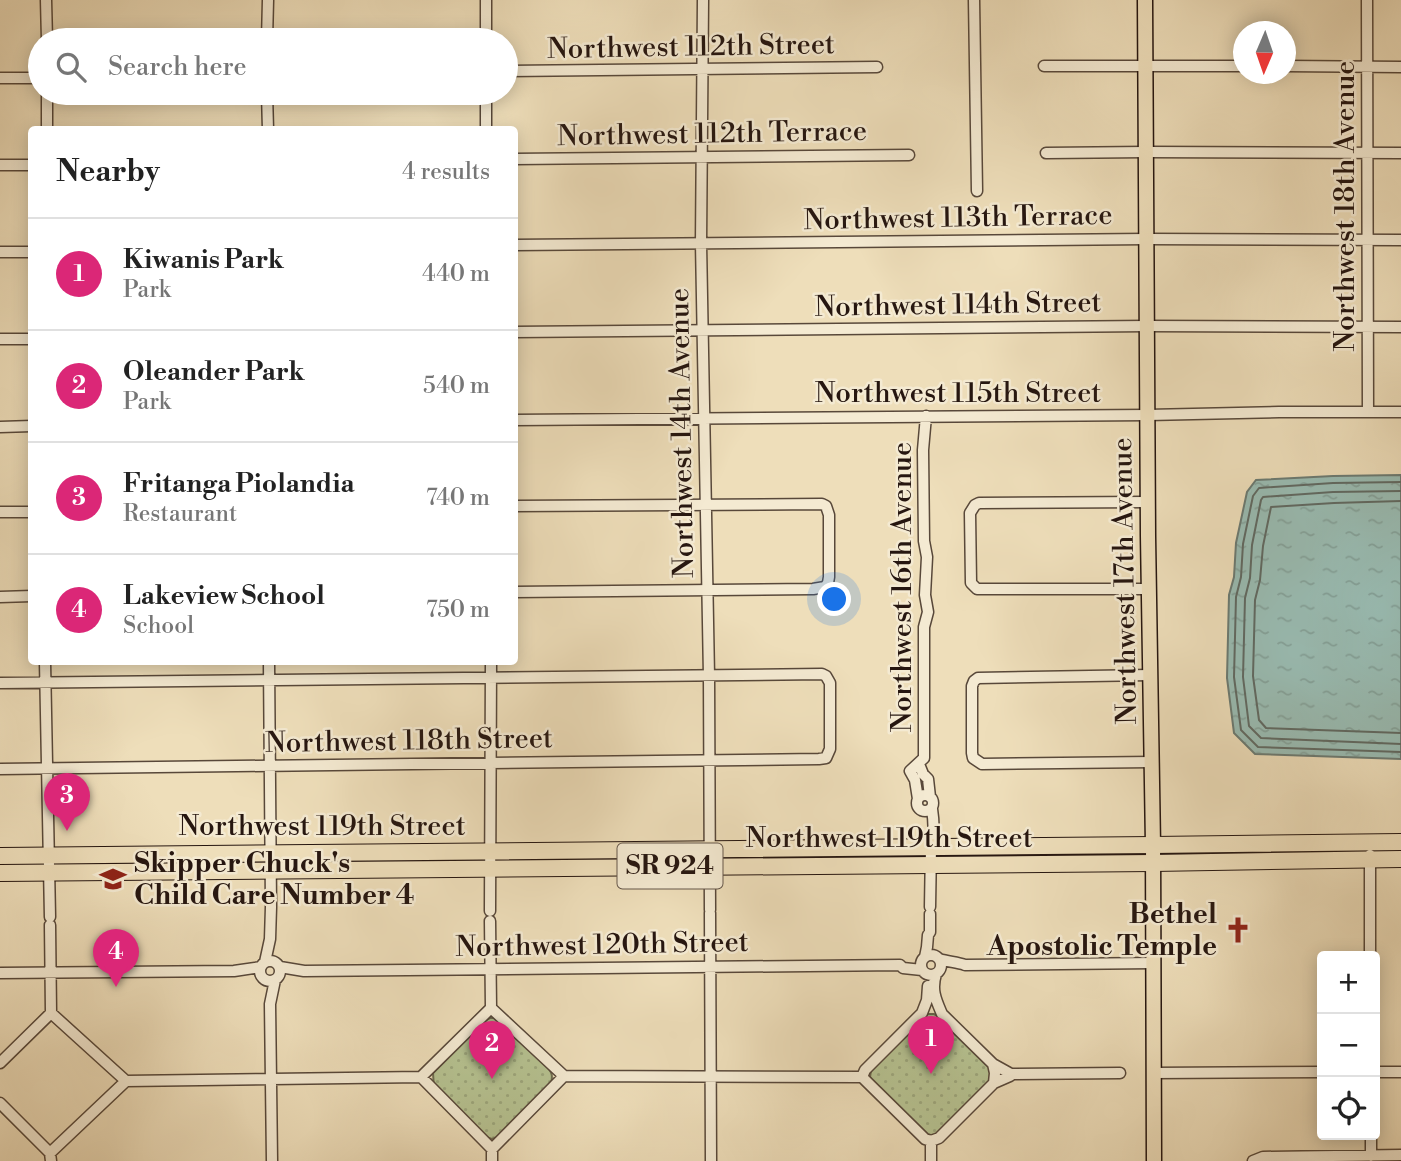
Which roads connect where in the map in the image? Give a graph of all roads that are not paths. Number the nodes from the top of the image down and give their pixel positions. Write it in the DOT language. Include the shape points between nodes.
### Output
graph roads {
  1 [pos="46,0"];
  2 [pos="268,0"];
  3 [pos="486,0"];
  4 [pos="703,0"];
  5 [pos="974,0"];
  6 [pos="1145,0"];
  7 [pos="1367,0"];
  8 [pos="47,28"];
  9 [pos="267,28"];
  10 [pos="486,28"];
  11 [pos="1146,65"];
  12 [pos="1044,66"];
  13 [pos="1233,66"];
  14 [pos="1296,66"];
  15 [pos="877,67"];
  16 [pos="1367,67"];
  17 [pos="1401,67"];
  18 [pos="703,70"];
  19 [pos="518,71"];
  20 [pos="0,78"];
  21 [pos="28,78"];
  22 [pos="47,105"];
  23 [pos="268,105"];
  24 [pos="486,105"];
  25 [pos="47,126"];
  26 [pos="268,126"];
  27 [pos="486,126"];
  28 [pos="1146,152"];
  29 [pos="1046,153"];
  30 [pos="1367,153"];
  31 [pos="1401,153"];
  32 [pos="909,155"];
  33 [pos="702,156"];
  34 [pos="518,159"];
  35 [pos="0,165"];
  36 [pos="28,165"];
  37 [pos="977,191"];
  38 [pos="1147,239"];
  39 [pos="1367,240"];
  40 [pos="1401,240"];
  41 [pos="701,243"];
  42 [pos="518,245"];
  43 [pos="0,252"];
  44 [pos="28,252"];
  45 [pos="1147,326"];
  46 [pos="1368,326"];
  47 [pos="1401,327"];
  48 [pos="703,331"];
  49 [pos="518,332"];
  50 [pos="0,339"];
  51 [pos="28,339"];
  52 [pos="1368,412"];
  53 [pos="1401,412"];
  54 [pos="1148,415"];
  55 [pos="926,416"];
  56 [pos="705,418"];
  57 [pos="518,420"];
  58 [pos="28,426"];
  59 [pos="0,427"];
  60 [pos="1148,502"];
  61 [pos="707,505"];
  62 [pos="518,506"];
  63 [pos="0,512"];
  64 [pos="28,512"];
  65 [pos="1149,589"];
  66 [pos="708,591"];
  67 [pos="518,592"];
  68 [pos="28,596"];
  69 [pos="0,597"];
  70 [pos="46,665"];
  71 [pos="269,665"];
  72 [pos="491,665"];
  73 [pos="1150,675"];
  74 [pos="709,676"];
  75 [pos="491,679"];
  76 [pos="269,680"];
  77 [pos="0,683"];
  78 [pos="45,683"];
  79 [pos="709,760"];
  80 [pos="491,762"];
  81 [pos="1152,762"];
  82 [pos="269,765"];
  83 [pos="46,768"];
  84 [pos="0,769"];
  85 [pos="920,771"];
  86 [pos="930,797"];
  87 [pos="918,799"];
  88 [pos="927,810"];
  89 [pos="1370,842"];
  90 [pos="1401,842"];
  91 [pos="1153,845"];
  92 [pos="931,847"];
  93 [pos="491,851"];
  94 [pos="270,853"];
  95 [pos="48,855"];
  96 [pos="0,856"];
  97 [pos="710,858"];
  98 [pos="1370,859"];
  99 [pos="1401,859"];
  100 [pos="1153,863"];
  101 [pos="931,864"];
  102 [pos="490,868"];
  103 [pos="270,870"];
  104 [pos="49,872"];
  105 [pos="0,873"];
  106 [pos="1370,951"];
  107 [pos="1153,963"];
  108 [pos="930,965"];
  109 [pos="710,967"];
  110 [pos="492,969"];
  111 [pos="270,971"];
  112 [pos="50,972"];
  113 [pos="0,973"];
  114 [pos="491,1008"];
  115 [pos="51,1013"];
  116 [pos="922,1013"];
  117 [pos="942,1014"];
  118 [pos="0,1063"];
  119 [pos="993,1064"];
  120 [pos="1317,1072"];
  121 [pos="1380,1072"];
  122 [pos="1401,1072"];
  123 [pos="1120,1073"];
  124 [pos="1153,1073"];
  125 [pos="1011,1074"];
  126 [pos="564,1076"];
  127 [pos="711,1076"];
  128 [pos="421,1077"];
  129 [pos="862,1077"];
  130 [pos="271,1080"];
  131 [pos="126,1081"];
  132 [pos="994,1083"];
  133 [pos="0,1103"];
  134 [pos="1371,1140"];
  135 [pos="931,1141"];
  136 [pos="492,1155"];
  137 [pos="1371,1156"];
  138 [pos="1401,1156"];
  139 [pos="51,1157"];
  140 [pos="1333,1159"];
  141 [pos="272,1161"];
  142 [pos="711,1161"];
  143 [pos="931,1161"];
  144 [pos="1154,1161"];
  145 [pos="1253,1161"];
  1 -- 8 [label="street"];
  2 -- 9 [label="street"];
  3 -- 10 [label="street"];
  4 -- 18 [label="street, Northwest 14th Avenue"];
  5 -- 37 [label="street"];
  6 -- 11 [label="main road, Northwest 17th Avenue"];
  7 -- 16 [label="street, Northwest 18th Avenue"];
  11 -- 12 [label="street"];
  11 -- 13 [label="street"];
  11 -- 28 [label="main road, Northwest 17th Avenue"];
  14 -- 16 [label="street"];
  15 -- 18 [label="street, Northwest 112th Street"];
  16 -- 17 [label="street"];
  16 -- 30 [label="street, Northwest 18th Avenue"];
  18 -- 19 [label="street, Northwest 112th Street"];
  18 -- 33 [label="street, Northwest 14th Avenue"];
  20 -- 21 [label="street"];
  22 -- 25 [label="street"];
  23 -- 26 [label="street"];
  24 -- 27 [label="street"];
  28 -- 29 [label="street"];
  28 -- 30 [label="street"];
  28 -- 38 [label="main road, Northwest 17th Avenue"];
  30 -- 31 [label="street"];
  30 -- 39 [label="street, Northwest 18th Avenue"];
  32 -- 33 [label="street, Northwest 112th Terrace"];
  33 -- 34 [label="street, Northwest 112th Terrace"];
  33 -- 41 [label="street, Northwest 14th Avenue"];
  35 -- 36 [label="street"];
  38 -- 39 [label="street, Northwest 113th Terrace"];
  38 -- 41 [label="street, Northwest 113th Terrace"];
  38 -- 45 [label="main road, Northwest 17th Avenue"];
  39 -- 40 [label="street, Northwest 113th Terrace"];
  39 -- 46 [label="street, Northwest 18th Avenue"];
  41 -- 42 [label="street, Northwest 113th Terrace"];
  41 -- 48 [label="street, Northwest 14th Avenue"];
  43 -- 44 [label="street"];
  45 -- 46 [label="street, Northwest 114th Street"];
  45 -- 48 [label="street, Northwest 114th Street"];
  45 -- 54 [label="main road, Northwest 17th Avenue"];
  46 -- 47 [label="street, Northwest 114th Street"];
  46 -- 52 [label="street, Northwest 18th Avenue"];
  48 -- 49 [label="street, Northwest 114th Street"];
  48 -- 56 [label="street, Northwest 14th Avenue"];
  50 -- 51 [label="street"];
  52 -- 53 [label="street, Northwest 115th Street"];
  52 -- 54 [label="street, Northwest 115th Street"];
  54 -- 55 [label="street, Northwest 115th Street"];
  54 -- 60 [label="main road, Northwest 17th Avenue"];
  55 -- 56 [label="street, Northwest 115th Street"];
  55 -- 85 [label="street, Northwest 16th Avenue" via="928,612"];
  56 -- 57 [label="street, Northwest 115th Street"];
  56 -- 61 [label="street, Northwest 14th Avenue"];
  58 -- 59 [label="street"];
  60 -- 65 [label="main road, Northwest 17th Avenue"];
  60 -- 65 [label="street" via="979,503 970,513 971,583 981,590"];
  61 -- 62 [label="street"];
  61 -- 66 [label="street, Northwest 14th Avenue"];
  61 -- 66 [label="street" via="826,506 830,577 825,587 813,589"];
  63 -- 64 [label="street"];
  65 -- 73 [label="main road, Northwest 17th Avenue"];
  66 -- 67 [label="street"];
  66 -- 74 [label="street, Northwest 14th Avenue"];
  68 -- 69 [label="street"];
  70 -- 78 [label="street"];
  71 -- 76 [label="street"];
  72 -- 75 [label="street"];
  73 -- 81 [label="main road, Northwest 17th Avenue"];
  73 -- 81 [label="street" via="978,678 972,686 972,753 982,764"];
  74 -- 75 [label="street"];
  74 -- 79 [label="street, Northwest 14th Avenue"];
  74 -- 79 [label="street, Northwest 118th Street" via="815,675 826,676 830,683 830,750 826,758"];
  75 -- 76 [label="street"];
  75 -- 80 [label="street"];
  76 -- 78 [label="street"];
  76 -- 82 [label="street"];
  77 -- 78 [label="street"];
  78 -- 83 [label="street"];
  79 -- 80 [label="street, Northwest 118th Street"];
  79 -- 97 [label="street, Northwest 14th Avenue"];
  80 -- 82 [label="street, Northwest 118th Street"];
  80 -- 93 [label="street"];
  81 -- 91 [label="main road, Northwest 17th Avenue"];
  82 -- 83 [label="street, Northwest 118th Street"];
  82 -- 94 [label="street"];
  83 -- 84 [label="street, Northwest 118th Street"];
  83 -- 95 [label="street"];
  85 -- 86 [label="street, Northwest 16th Avenue"];
  85 -- 87 [label="street, Northwest 16th Avenue"];
  86 -- 87 [label="street"];
  86 -- 88 [label="street, Northwest 16th Avenue" via="933,801"];
  87 -- 88 [label="street, Northwest 16th Avenue" via="917,805"];
  88 -- 92 [label="street, Northwest 16th Avenue"];
  89 -- 90 [label="highway, Northwest 119th Street / SR 924"];
  89 -- 91 [label="highway, Northwest 119th Street / SR 924"];
  89 -- 98 [label="street"];
  91 -- 92 [label="highway, Northwest 119th Street / SR 924"];
  91 -- 100 [label="main road, Northwest 17th Avenue"];
  92 -- 97 [label="highway, Northwest 119th Street / SR 924"];
  92 -- 101 [label="street, Northwest 16th Avenue"];
  93 -- 94 [label="highway, Northwest 119th Street / SR 924"];
  93 -- 97 [label="highway, Northwest 119th Street / SR 924"];
  93 -- 102 [label="street"];
  94 -- 95 [label="highway, Northwest 119th Street / SR 924"];
  94 -- 103 [label="street"];
  95 -- 96 [label="highway, Northwest 119th Street / SR 924"];
  95 -- 104 [label="street"];
  97 -- 101 [label="highway, Northwest 119th Street / SR 924"];
  97 -- 102 [label="highway, Northwest 119th Street / SR 924"];
  97 -- 109 [label="street, Northwest 14th Avenue"];
  98 -- 99 [label="highway, Northwest 119th Street / SR 924"];
  98 -- 100 [label="highway, Northwest 119th Street / SR 924"];
  98 -- 106 [label="street"];
  100 -- 101 [label="highway, Northwest 119th Street / SR 924"];
  100 -- 107 [label="main road, Northwest 17th Avenue"];
  101 -- 108 [label="street, Northwest 16th Avenue"];
  102 -- 103 [label="highway, Northwest 119th Street / SR 924"];
  102 -- 110 [label="street"];
  103 -- 104 [label="highway, Northwest 119th Street / SR 924"];
  103 -- 111 [label="street"];
  104 -- 105 [label="highway, Northwest 119th Street / SR 924"];
  104 -- 112 [label="street"];
  107 -- 108 [label="street, Northwest 120th Street"];
  107 -- 124 [label="main road, Northwest 17th Avenue"];
  108 -- 109 [label="street, Northwest 120th Street"];
  108 -- 116 [label="street"];
  108 -- 117 [label="street"];
  109 -- 110 [label="street, Northwest 120th Street"];
  109 -- 127 [label="street, Northwest 14th Avenue"];
  110 -- 111 [label="street, Northwest 120th Street"];
  110 -- 114 [label="street"];
  111 -- 112 [label="street, Northwest 120th Street"];
  111 -- 130 [label="street"];
  112 -- 113 [label="street, Northwest 120th Street"];
  112 -- 115 [label="street"];
  114 -- 126 [label="street"];
  114 -- 128 [label="street"];
  115 -- 118 [label="street"];
  115 -- 131 [label="street"];
  116 -- 117 [label="street"];
  116 -- 129 [label="street"];
  117 -- 119 [label="street"];
  119 -- 125 [label="street"];
  119 -- 132 [label="street"];
  120 -- 124 [label="street"];
  121 -- 122 [label="street"];
  123 -- 125 [label="street"];
  124 -- 144 [label="main road, Northwest 17th Avenue"];
  125 -- 132 [label="street"];
  126 -- 127 [label="street"];
  126 -- 136 [label="street"];
  127 -- 129 [label="street"];
  127 -- 142 [label="street, Northwest 14th Avenue"];
  128 -- 130 [label="street"];
  128 -- 136 [label="street"];
  129 -- 135 [label="street"];
  130 -- 131 [label="street"];
  130 -- 141 [label="street"];
  131 -- 139 [label="street"];
  132 -- 135 [label="street"];
  133 -- 139 [label="street"];
  134 -- 137 [label="street"];
  135 -- 143 [label="street"];
  137 -- 138 [label="street"];
  137 -- 140 [label="street"];
  140 -- 145 [label="street" via="1263,1157"];
}
